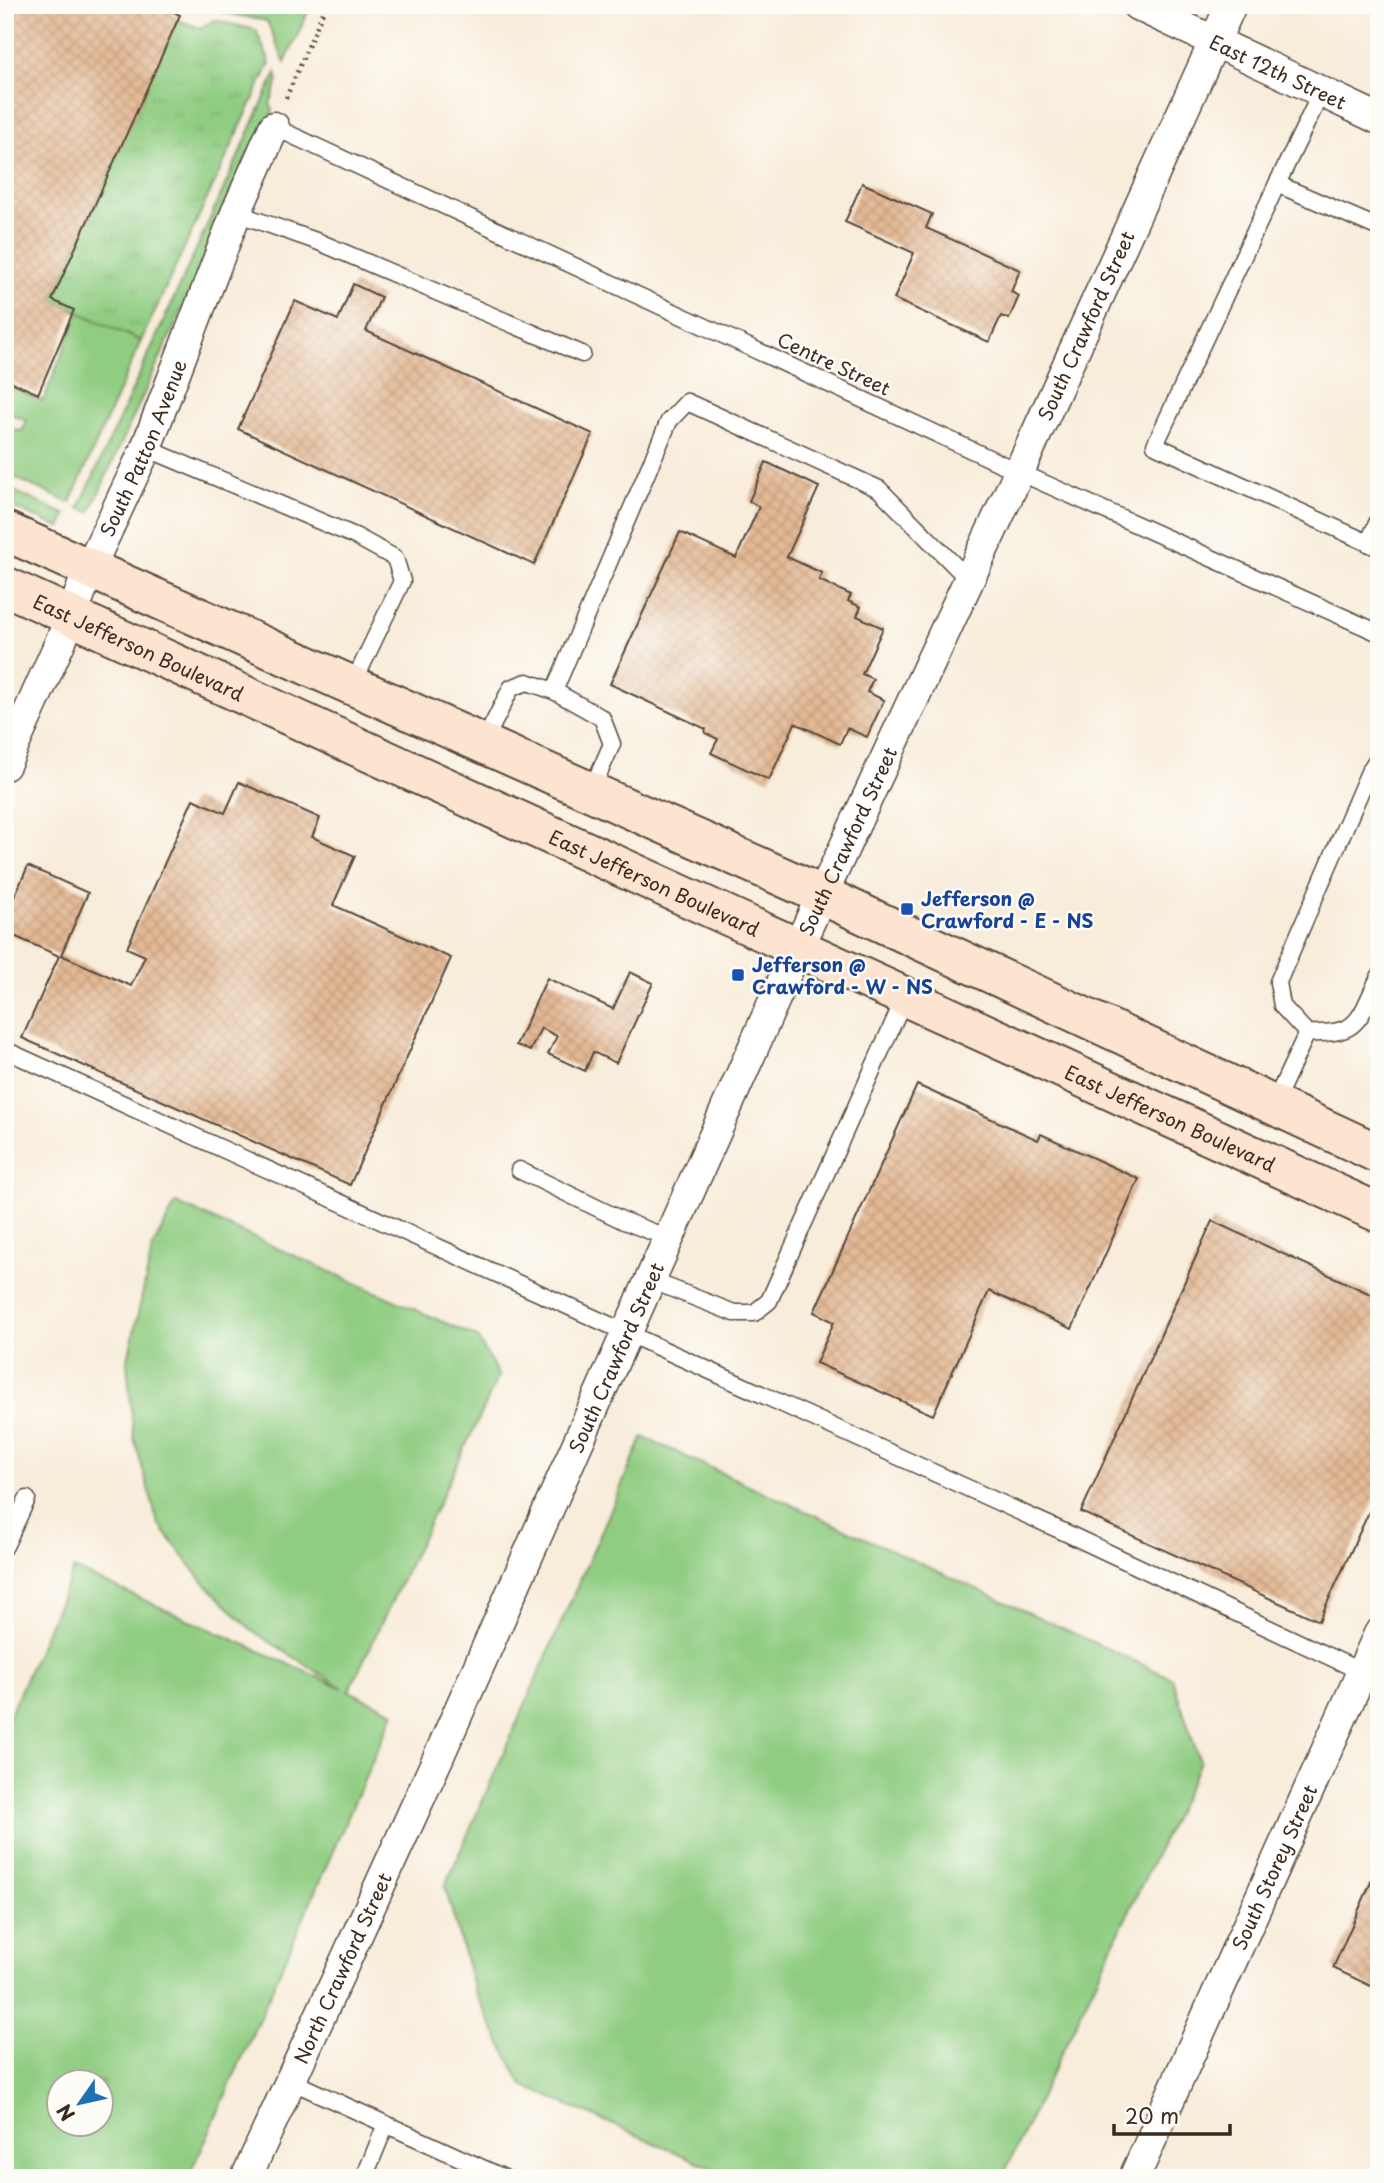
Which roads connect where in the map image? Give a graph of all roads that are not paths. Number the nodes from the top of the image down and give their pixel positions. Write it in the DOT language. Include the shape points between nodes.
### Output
graph roads {
  1 [pos="1137,5"];
  2 [pos="1231,5"];
  3 [pos="1215,41"];
  4 [pos="1321,93"];
  5 [pos="1379,119"];
  6 [pos="274,127"];
  7 [pos="1277,184"];
  8 [pos="236,213"];
  9 [pos="1379,228"];
  10 [pos="582,354"];
  11 [pos="146,448"];
  12 [pos="1019,472"];
  13 [pos="1379,519"];
  14 [pos="5,531"];
  15 [pos="1373,545"];
  16 [pos="89,569"];
  17 [pos="969,580"];
  18 [pos="5,586"];
  19 [pos="71,618"];
  20 [pos="1379,633"];
  21 [pos="353,684"];
  22 [pos="554,691"];
  23 [pos="484,742"];
  24 [pos="1379,756"];
  25 [pos="5,765"];
  26 [pos="591,791"];
  27 [pos="823,895"];
  28 [pos="797,949"];
  29 [pos="1379,976"];
  30 [pos="905,997"];
  31 [pos="1307,1033"];
  32 [pos="5,1050"];
  33 [pos="1274,1104"];
  34 [pos="1379,1154"];
  35 [pos="519,1170"];
  36 [pos="1379,1213"];
  37 [pos="668,1238"];
  38 [pos="649,1280"];
  39 [pos="626,1333"];
  40 [pos="27,1499"];
  41 [pos="5,1546"];
  42 [pos="1379,1634"];
  43 [pos="1370,1676"];
  44 [pos="438,1758"];
  45 [pos="291,2081"];
  46 [pos="386,2124"];
  47 [pos="246,2178"];
  48 [pos="364,2178"];
  49 [pos="504,2178"];
  50 [pos="1134,2178"];
  1 -- 3 [label="street, East 12th Street"];
  2 -- 3 [label="street, South Crawford Street"];
  3 -- 4 [label="street, East 12th Street"];
  3 -- 12 [label="street, South Crawford Street"];
  4 -- 5 [label="street, East 12th Street"];
  4 -- 7 [label="lane"];
  6 -- 8 [label="street, South Patton Avenue"];
  6 -- 12 [label="lane, Centre Street"];
  7 -- 9 [label="lane"];
  7 -- 15 [label="lane" via="1155,445"];
  8 -- 10 [label="lane" via="319,242"];
  8 -- 11 [label="street, South Patton Avenue"];
  11 -- 16 [label="street, South Patton Avenue"];
  11 -- 21 [label="lane" via="355,536 395,558 402,581"];
  12 -- 17 [label="street, South Crawford Street"];
  12 -- 20 [label="lane, Centre Street"];
  13 -- 15 [label="lane"];
  14 -- 16 [label="main road"];
  16 -- 19 [label="street, South Patton Avenue"];
  16 -- 21 [label="main road"];
  17 -- 22 [label="lane" via="879,489 687,402 670,421"];
  17 -- 27 [label="street, South Crawford Street"];
  18 -- 19 [label="main road, East Jefferson Boulevard"];
  19 -- 25 [label="street, South Patton Avenue"];
  19 -- 28 [label="main road, East Jefferson Boulevard"];
  21 -- 23 [label="main road"];
  22 -- 23 [label="lane" via="527,682 512,688"];
  22 -- 26 [label="lane" via="603,718 612,744"];
  23 -- 26 [label="main road"];
  24 -- 31 [label="lane" via="1278,982 1282,1006"];
  26 -- 27 [label="main road"];
  27 -- 28 [label="street, South Crawford Street"];
  27 -- 33 [label="main road"];
  28 -- 30 [label="main road, East Jefferson Boulevard"];
  28 -- 37 [label="street, South Crawford Street"];
  29 -- 31 [label="lane" via="1359,1020 1338,1034"];
  30 -- 36 [label="main road, East Jefferson Boulevard"];
  30 -- 38 [label="lane" via="769,1301 754,1313 734,1313"];
  31 -- 33 [label="lane"];
  32 -- 39 [label="lane"];
  33 -- 34 [label="main road"];
  35 -- 37 [label="lane"];
  37 -- 38 [label="street, South Crawford Street"];
  38 -- 39 [label="street, South Crawford Street"];
  39 -- 43 [label="lane"];
  39 -- 44 [label="street, South Crawford Street"];
  40 -- 41 [label="lane"];
  42 -- 43 [label="street, South Storey Street"];
  43 -- 50 [label="street, South Storey Street"];
  44 -- 45 [label="street, North Crawford Street"];
  45 -- 46 [label="lane"];
  45 -- 47 [label="street, North Crawford Street"];
  46 -- 48 [label="lane"];
  46 -- 49 [label="lane"];
}
